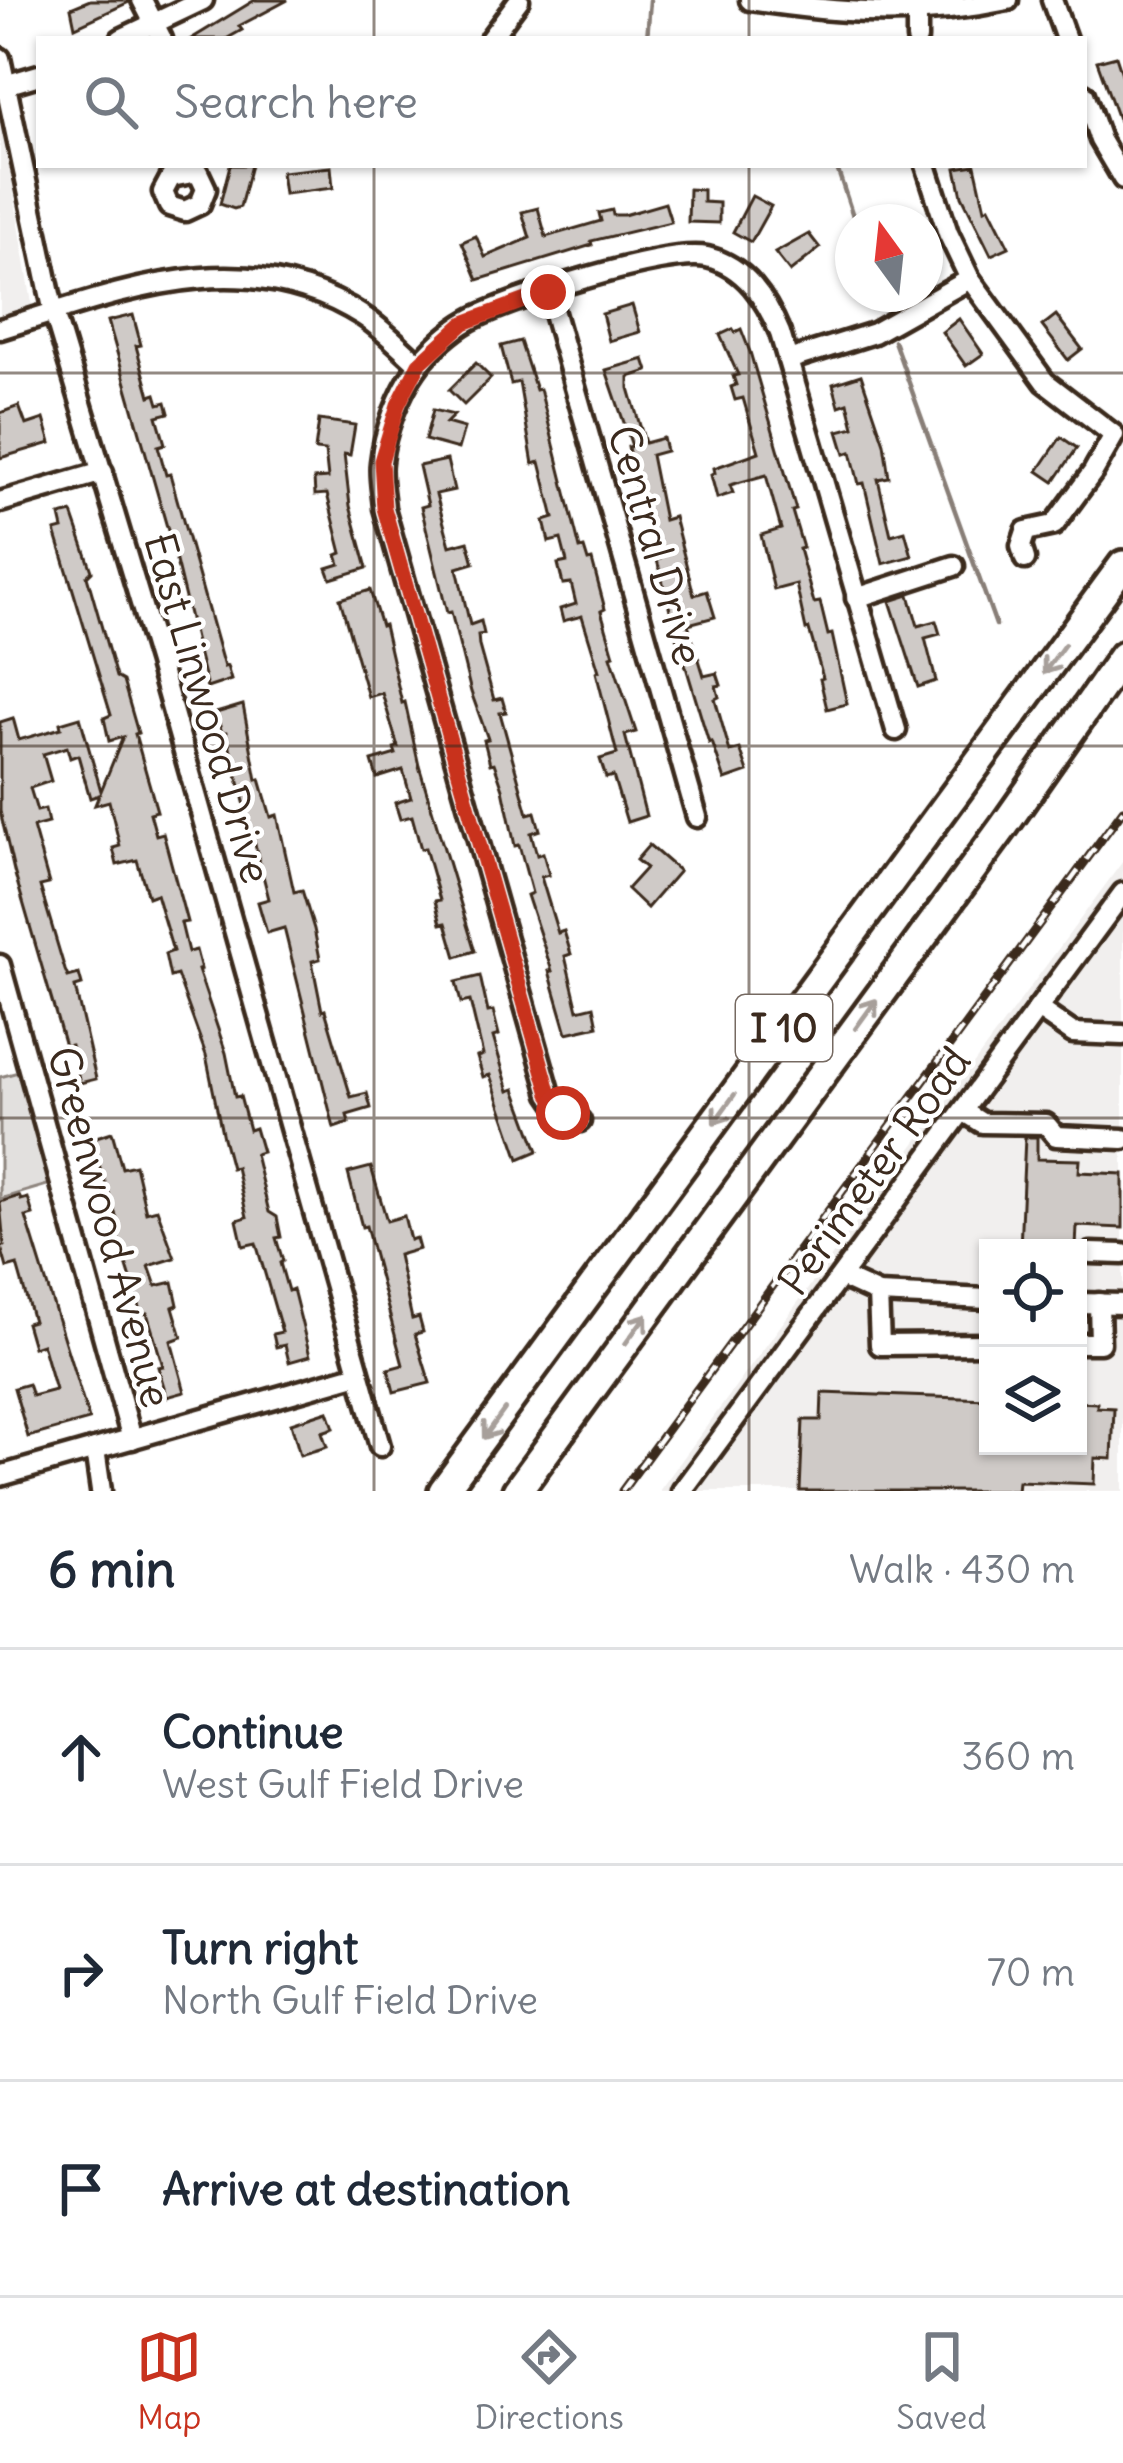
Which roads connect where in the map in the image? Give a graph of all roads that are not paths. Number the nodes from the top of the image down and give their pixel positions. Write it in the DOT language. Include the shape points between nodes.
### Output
graph roads {
  1 [pos="142,0"];
  2 [pos="203,0"];
  3 [pos="519,0"];
  4 [pos="750,0"];
  5 [pos="1008,0"];
  6 [pos="1052,0"];
  7 [pos="917,15"];
  8 [pos="158,32"];
  9 [pos="492,36"];
  10 [pos="917,36"];
  11 [pos="1065,36"];
  12 [pos="0,58"];
  13 [pos="36,76"];
  14 [pos="4,85"];
  15 [pos="1087,103"];
  16 [pos="5,123"];
  17 [pos="927,168"];
  18 [pos="1123,179"];
  19 [pos="970,279"];
  20 [pos="548,292"];
  21 [pos="54,313"];
  22 [pos="0,329"];
  23 [pos="788,360"];
  24 [pos="419,364"];
  25 [pos="103,472"];
  26 [pos="0,502"];
  27 [pos="1025,559"];
  28 [pos="1123,565"];
  29 [pos="953,566"];
  30 [pos="856,598"];
  31 [pos="1123,656"];
  32 [pos="896,730"];
  33 [pos="697,817"];
  34 [pos="1123,893"];
  35 [pos="0,965"];
  36 [pos="1038,1009"];
  37 [pos="1123,1035"];
  38 [pos="963,1111"];
  39 [pos="580,1121"];
  40 [pos="1123,1138"];
  41 [pos="1091,1253"];
  42 [pos="1123,1254"];
  43 [pos="841,1277"];
  44 [pos="878,1294"];
  45 [pos="979,1299"];
  46 [pos="1087,1303"];
  47 [pos="1099,1304"];
  48 [pos="1123,1304"];
  49 [pos="979,1343"];
  50 [pos="1087,1343"];
  51 [pos="359,1374"];
  52 [pos="132,1438"];
  53 [pos="380,1446"];
  54 [pos="95,1449"];
  55 [pos="0,1476"];
  56 [pos="101,1491"];
  57 [pos="443,1491"];
  58 [pos="517,1491"];
  59 [pos="682,1491"];
  1 -- 8 [label="street"];
  2 -- 8 [label="street"];
  3 -- 9 [label="street"];
  4 -- 7 [label="street"];
  5 -- 7 [label="street"];
  6 -- 11 [label="street"];
  7 -- 10 [label="street"];
  12 -- 14 [label="street, East Linwood Drive"];
  13 -- 14 [label="street"];
  14 -- 16 [label="street, East Linwood Drive"];
  15 -- 18 [label="street"];
  16 -- 21 [label="street, East Linwood Drive"];
  17 -- 19 [label="street"];
  19 -- 23 [label="street" via="874,333"];
  19 -- 27 [label="street" via="1045,382 1114,435 1054,525 1026,531"];
  20 -- 23 [label="street" via="704,256 729,265 762,296"];
  20 -- 24 [label="street" via="464,323"];
  20 -- 33 [label="street, Central Drive"];
  21 -- 22 [label="street"];
  21 -- 24 [label="street" via="175,278 228,274 331,299"];
  21 -- 25 [label="street, East Linwood Drive"];
  23 -- 30 [label="street"];
  24 -- 39 [label="street" via="381,461 384,508 550,1094"];
  25 -- 26 [label="street"];
  25 -- 51 [label="street, East Linwood Drive"];
  28 -- 57 [label="highway, I 10, one-way"];
  29 -- 30 [label="street"];
  30 -- 32 [label="street"];
  58 -- 31 [label="highway, I 10, one-way"];
  34 -- 36 [label="street, Perimeter Road"];
  35 -- 52 [label="street, Greenwood Avenue"];
  36 -- 37 [label="street" via="1073,1033"];
  36 -- 38 [label="street, Perimeter Road"];
  38 -- 40 [label="street" via="982,1123 1046,1124 1056,1136"];
  38 -- 43 [label="street, Perimeter Road"];
  41 -- 42 [label="street"];
  43 -- 44 [label="street"];
  43 -- 59 [label="street, Perimeter Road"];
  44 -- 45 [label="street"];
  44 -- 49 [label="street" via="880,1345"];
  46 -- 47 [label="street"];
  47 -- 48 [label="street"];
  47 -- 50 [label="street" via="1100,1342"];
  51 -- 52 [label="street"];
  51 -- 53 [label="street, East Linwood Drive"];
  52 -- 54 [label="street"];
  54 -- 55 [label="street"];
  54 -- 56 [label="street"];
}
